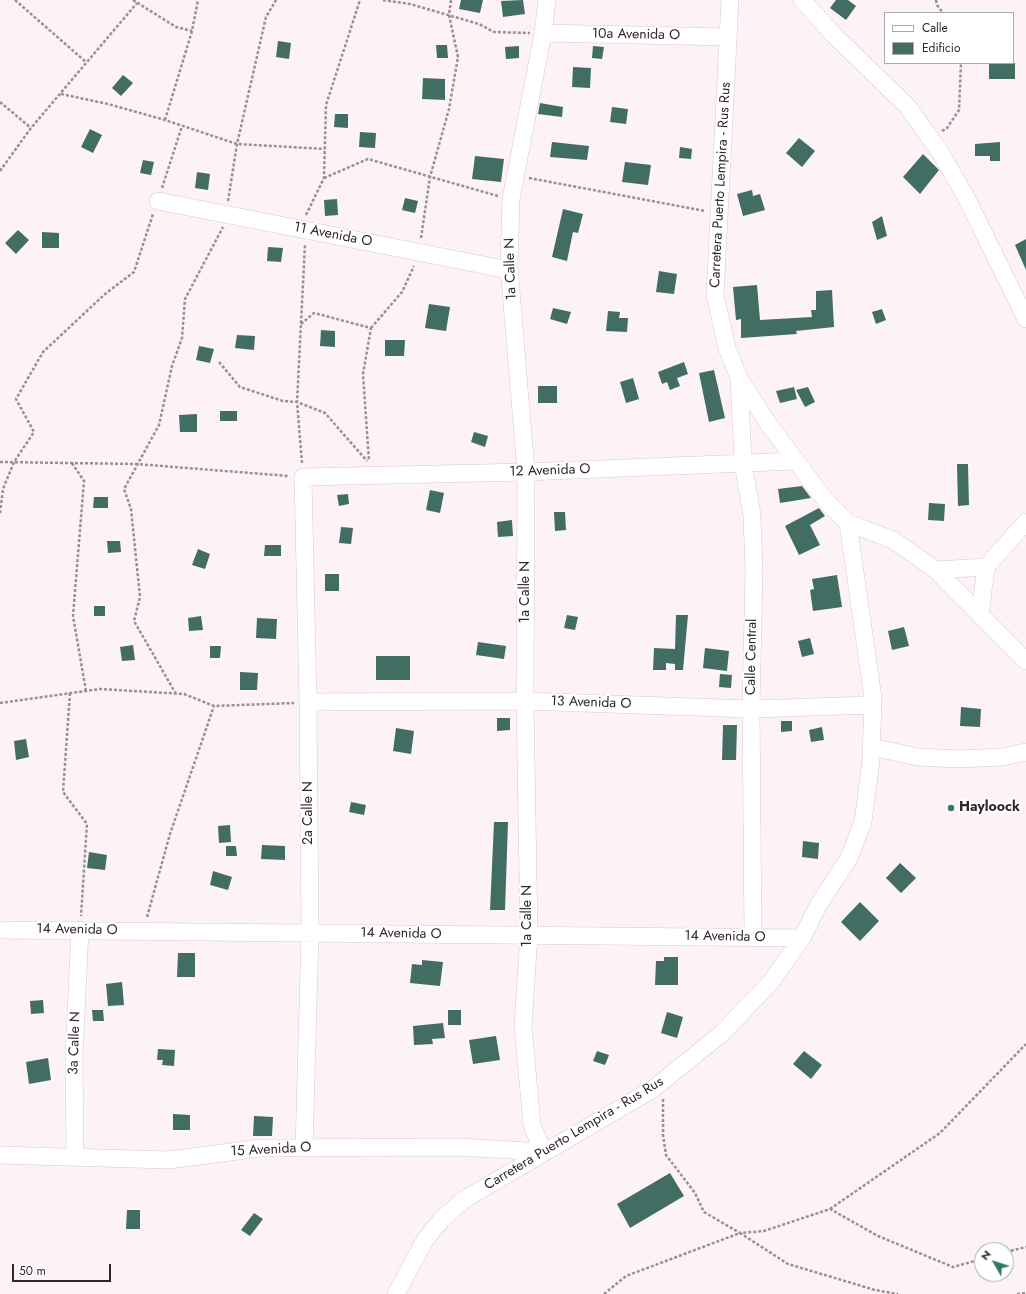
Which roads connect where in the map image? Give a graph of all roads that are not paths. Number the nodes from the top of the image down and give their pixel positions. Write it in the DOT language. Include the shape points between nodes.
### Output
graph roads {
  1 [pos="547,0"];
  2 [pos="730,0"];
  3 [pos="802,0"];
  4 [pos="543,33"];
  5 [pos="728,37"];
  6 [pos="158,201"];
  7 [pos="509,270"];
  8 [pos="1026,319"];
  9 [pos="739,378"];
  10 [pos="796,461"];
  11 [pos="743,463"];
  12 [pos="526,472"];
  13 [pos="303,478"];
  14 [pos="1026,522"];
  15 [pos="848,523"];
  16 [pos="986,567"];
  17 [pos="936,570"];
  18 [pos="980,615"];
  19 [pos="1026,660"];
  20 [pos="525,700"];
  21 [pos="308,702"];
  22 [pos="872,705"];
  23 [pos="751,709"];
  24 [pos="871,747"];
  25 [pos="1026,752"];
  26 [pos="0,930"];
  27 [pos="80,930"];
  28 [pos="310,933"];
  29 [pos="529,935"];
  30 [pos="753,937"];
  31 [pos="802,938"];
  32 [pos="304,1148"];
  33 [pos="543,1152"];
  34 [pos="0,1155"];
  35 [pos="75,1157"];
  36 [pos="396,1294"];
  1 -- 4 [label="street, 1a Calle N"];
  2 -- 5 [label="street, Carretera Puerto Lempira - Rus Rus"];
  3 -- 8 [label="street" via="908,107 966,197"];
  4 -- 5 [label="street, 10a Avenida O"];
  4 -- 7 [label="street, 1a Calle N" via="511,199"];
  5 -- 9 [label="street, Carretera Puerto Lempira - Rus Rus" via="715,295 727,348"];
  6 -- 7 [label="street, 11 Avenida O"];
  7 -- 12 [label="street, 1a Calle N"];
  9 -- 10 [label="street, Carretera Puerto Lempira - Rus Rus"];
  9 -- 11 [label="street, Calle Central"];
  10 -- 11 [label="street, 12 Avenida O"];
  10 -- 15 [label="street, Carretera Puerto Lempira - Rus Rus" via="825,500"];
  11 -- 12 [label="street, 12 Avenida O"];
  11 -- 23 [label="street, Calle Central" via="752,515 754,571"];
  12 -- 13 [label="street, 12 Avenida O"];
  12 -- 20 [label="street, 1a Calle N"];
  13 -- 21 [label="street, 2a Calle N"];
  14 -- 16 [label="street"];
  15 -- 17 [label="street" via="893,540"];
  15 -- 22 [label="street, Carretera Puerto Lempira - Rus Rus"];
  16 -- 17 [label="street"];
  16 -- 18 [label="street"];
  17 -- 18 [label="street"];
  18 -- 19 [label="street"];
  20 -- 21 [label="street, 13 Avenida O"];
  20 -- 23 [label="street, 13 Avenida O"];
  20 -- 29 [label="street, 1a Calle N"];
  21 -- 28 [label="street, 2a Calle N"];
  22 -- 23 [label="street, 13 Avenida O"];
  22 -- 24 [label="street, Carretera Puerto Lempira - Rus Rus"];
  23 -- 30 [label="street, Calle Central"];
  24 -- 25 [label="street" via="918,757 960,759 1002,757"];
  24 -- 31 [label="street, Carretera Puerto Lempira - Rus Rus" via="864,822 849,858 819,904"];
  26 -- 27 [label="street, 14 Avenida O"];
  27 -- 28 [label="street, 14 Avenida O"];
  27 -- 35 [label="street, 3a Calle N" via="74,1055"];
  28 -- 29 [label="street, 14 Avenida O"];
  28 -- 32 [label="street, 2a Calle N"];
  29 -- 30 [label="street, 14 Avenida O"];
  29 -- 33 [label="street, 1a Calle N" via="523,1026 532,1125"];
  30 -- 31 [label="street, 14 Avenida O"];
  31 -- 33 [label="street, Carretera Puerto Lempira - Rus Rus" via="770,984 721,1034 653,1089"];
  32 -- 33 [label="street, 15 Avenida O" via="459,1147"];
  32 -- 35 [label="street, 15 Avenida O" via="261,1148 168,1160"];
  33 -- 36 [label="street, Carretera Puerto Lempira - Rus Rus" via="465,1199 442,1219 425,1240"];
  34 -- 35 [label="street, 15 Avenida O"];
}
